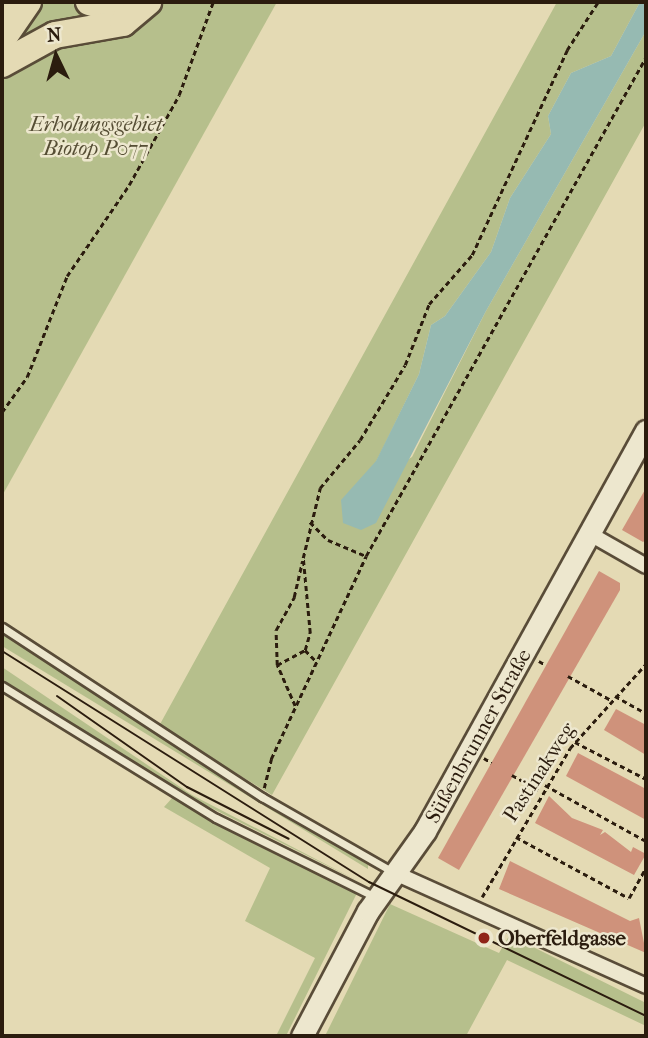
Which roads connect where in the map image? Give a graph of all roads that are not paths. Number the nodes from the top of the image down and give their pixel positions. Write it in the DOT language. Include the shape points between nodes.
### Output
graph roads {
  1 [pos="6,2"];
  2 [pos="28,2"];
  3 [pos="89,2"];
  4 [pos="142,2"];
  5 [pos="148,2"];
  6 [pos="2,8"];
  7 [pos="2,40"];
  8 [pos="2,64"];
  9 [pos="646,431"];
  10 [pos="590,534"];
  11 [pos="646,566"];
  12 [pos="2,627"];
  13 [pos="2,686"];
  14 [pos="395,873"];
  15 [pos="376,898"];
  16 [pos="646,986"];
  17 [pos="302,1036"];
  1 -- 6 [label="highway"];
  2 -- 7 [label="highway"];
  3 -- 4 [label="highway" via="120,11"];
  5 -- 8 [label="highway" via="123,23 55,35"];
  9 -- 10 [label="street, Süßenbrunner Straße"];
  10 -- 11 [label="street"];
  10 -- 14 [label="street, Süßenbrunner Straße" via="425,831"];
  12 -- 14 [label="lane" via="262,797"];
  13 -- 15 [label="lane" via="216,818"];
  14 -- 15 [label="street, Süßenbrunner Straße"];
  14 -- 16 [label="street"];
  15 -- 17 [label="street, Süßenbrunner Straße"];
}
